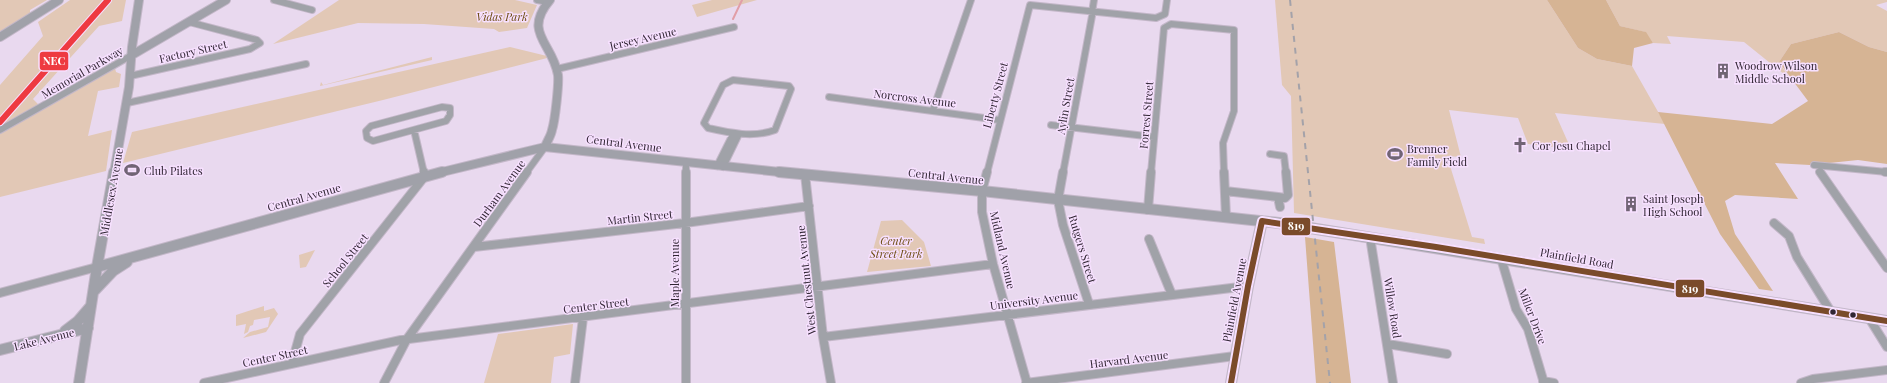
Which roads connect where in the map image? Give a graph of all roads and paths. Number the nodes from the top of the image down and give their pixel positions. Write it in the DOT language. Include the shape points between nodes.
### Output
graph roads {
  1 [pos="59,0"];
  2 [pos="140,0"];
  3 [pos="226,0"];
  4 [pos="274,0"];
  5 [pos="537,0"];
  6 [pos="971,0"];
  7 [pos="1094,0"];
  8 [pos="1167,0"];
  9 [pos="549,1"];
  10 [pos="312,10"];
  11 [pos="1092,14"];
  12 [pos="189,22"];
  13 [pos="734,27"];
  14 [pos="0,37"];
  15 [pos="132,55"];
  16 [pos="306,64"];
  17 [pos="557,69"];
  18 [pos="130,76"];
  19 [pos="829,97"];
  20 [pos="127,103"];
  21 [pos="933,110"];
  22 [pos="999,120"];
  23 [pos="1051,125"];
  24 [pos="1072,128"];
  25 [pos="0,130"];
  26 [pos="414,130"];
  27 [pos="736,134"];
  28 [pos="1154,138"];
  29 [pos="545,147"];
  30 [pos="1270,154"];
  31 [pos="686,163"];
  32 [pos="1814,165"];
  33 [pos="720,167"];
  34 [pos="1820,172"];
  35 [pos="1887,172"];
  36 [pos="804,174"];
  37 [pos="426,176"];
  38 [pos="982,191"];
  39 [pos="1225,191"];
  40 [pos="1278,197"];
  41 [pos="1058,200"];
  42 [pos="809,206"];
  43 [pos="1280,207"];
  44 [pos="1148,210"];
  45 [pos="1226,217"];
  46 [pos="1262,221"];
  47 [pos="685,223"];
  48 [pos="1774,223"];
  49 [pos="1370,237"];
  50 [pos="1150,239"];
  51 [pos="474,246"];
  52 [pos="142,254"];
  53 [pos="1501,258"];
  54 [pos="993,264"];
  55 [pos="97,267"];
  56 [pos="1887,268"];
  57 [pos="817,286"];
  58 [pos="1248,286"];
  59 [pos="94,291"];
  60 [pos="0,293"];
  61 [pos="1172,295"];
  62 [pos="685,304"];
  63 [pos="1089,304"];
  64 [pos="91,306"];
  65 [pos="1831,312"];
  66 [pos="1007,315"];
  67 [pos="583,318"];
  68 [pos="1869,318"];
  69 [pos="1887,321"];
  70 [pos="88,328"];
  71 [pos="822,336"];
  72 [pos="52,337"];
  73 [pos="407,339"];
  74 [pos="1388,344"];
  75 [pos="1887,347"];
  76 [pos="0,350"];
  77 [pos="1447,354"];
  78 [pos="1235,356"];
  79 [pos="292,363"];
  80 [pos="1887,370"];
  81 [pos="1544,382"];
  82 [pos="79,383"];
  83 [pos="204,383"];
  84 [pos="384,383"];
  85 [pos="575,383"];
  86 [pos="686,383"];
  87 [pos="831,383"];
  88 [pos="1027,383"];
  89 [pos="1231,383"];
  90 [pos="1394,383"];
  91 [pos="1554,383"];
  92 [pos="1801,383"];
  1 -- 14 [label="street"];
  2 -- 15 [label="street, Middlesex Avenue"];
  3 -- 12 [label="street"];
  4 -- 10 [label="street"];
  5 -- 9 [label="street"];
  6 -- 21 [label="street"];
  7 -- 11 [label="street, Aylin Street"];
  8 -- 11 [label="street" via="1165,14 1161,18"];
  9 -- 17 [label="street, Durham Avenue" via="537,20 542,38"];
  11 -- 22 [label="street, Liberty Street" via="1030,5"];
  11 -- 24 [label="street, Aylin Street"];
  12 -- 15 [label="street"];
  12 -- 18 [label="street, Factory Street" via="257,40 260,44"];
  13 -- 17 [label="street, Jersey Avenue"];
  15 -- 18 [label="street, Middlesex Avenue"];
  15 -- 25 [label="street, Memorial Parkway"];
  16 -- 20 [label="street"];
  17 -- 29 [label="street, Durham Avenue" via="558,93 553,129"];
  18 -- 20 [label="street, Middlesex Avenue"];
  19 -- 21 [label="street, Norcross Avenue"];
  20 -- 55 [label="street, Middlesex Avenue"];
  21 -- 22 [label="street, Norcross Avenue"];
  22 -- 38 [label="street, Liberty Street"];
  23 -- 24 [label="street"];
  24 -- 28 [label="street"];
  24 -- 41 [label="street, Aylin Street"];
  26 -- 26 [label="street" via="446,121 450,115 450,108 442,107 371,126 366,130 367,138 373,141"];
  26 -- 37 [label="street"];
  27 -- 27 [label="street" via="770,133 775,130 791,89 789,86 733,80 723,85 704,126"];
  27 -- 33 [label="street"];
  28 -- 39 [label="street, Forrest Street" via="1164,28 1168,24 1234,30 1234,111 1224,143"];
  28 -- 44 [label="street, Forrest Street"];
  29 -- 31 [label="street, Central Avenue"];
  29 -- 37 [label="street, Central Avenue"];
  29 -- 51 [label="street, Durham Avenue"];
  30 -- 40 [label="street" via="1284,156 1288,195 1284,198"];
  31 -- 33 [label="street, Central Avenue"];
  31 -- 47 [label="street, Maple Avenue"];
  32 -- 35 [label="street"];
  33 -- 36 [label="street, Central Avenue"];
  34 -- 56 [label="street"];
  36 -- 38 [label="street, Central Avenue"];
  36 -- 42 [label="street, West Chestnut Avenue"];
  37 -- 52 [label="street, Central Avenue"];
  37 -- 79 [label="street, School Street" via="300,334"];
  38 -- 41 [label="street, Central Avenue"];
  38 -- 54 [label="street, Midland Avenue" via="982,212"];
  39 -- 40 [label="street"];
  39 -- 45 [label="street"];
  40 -- 43 [label="street"];
  41 -- 44 [label="street, Central Avenue"];
  41 -- 63 [label="street, Rutgers Street" via="1063,225"];
  42 -- 47 [label="street, Martin Street"];
  42 -- 57 [label="street, West Chestnut Avenue"];
  44 -- 45 [label="street, Central Avenue"];
  45 -- 46 [label="street, Central Avenue"];
  46 -- 49 [label="street, Plainfield Road"];
  46 -- 58 [label="street, Plainfield Avenue"];
  47 -- 51 [label="street, Martin Street"];
  47 -- 62 [label="street, Maple Avenue"];
  48 -- 65 [label="street" via="1789,236 1797,257"];
  49 -- 53 [label="street, Plainfield Road"];
  49 -- 74 [label="street, Willow Road"];
  50 -- 61 [label="street"];
  51 -- 73 [label="street, Durham Avenue"];
  52 -- 55 [label="street, Central Avenue"];
  52 -- 59 [label="street" via="112,271"];
  53 -- 65 [label="street, Plainfield Road"];
  53 -- 81 [label="street, Miller Drive" via="1516,309 1528,329"];
  54 -- 57 [label="street, Center Street"];
  54 -- 66 [label="street, Midland Avenue"];
  55 -- 59 [label="street, Middlesex Avenue"];
  55 -- 60 [label="street, Central Avenue"];
  57 -- 62 [label="street, Center Street"];
  57 -- 71 [label="street, West Chestnut Avenue"];
  58 -- 61 [label="street, University Avenue"];
  58 -- 78 [label="street, Plainfield Avenue"];
  59 -- 64 [label="street, Middlesex Avenue"];
  61 -- 63 [label="street, University Avenue"];
  62 -- 67 [label="street, Center Street"];
  62 -- 86 [label="street, Maple Avenue"];
  63 -- 66 [label="street, University Avenue"];
  64 -- 70 [label="street, Middlesex Avenue"];
  64 -- 72 [label="street" via="73,325"];
  65 -- 68 [label="street, Plainfield Road"];
  66 -- 71 [label="street, University Avenue"];
  66 -- 88 [label="street, Midland Avenue"];
  67 -- 73 [label="street, Center Street"];
  67 -- 85 [label="street"];
  68 -- 69 [label="street, Plainfield Road"];
  68 -- 75 [label="street"];
  70 -- 72 [label="street, Lake Avenue"];
  70 -- 82 [label="street, Middlesex Avenue"];
  71 -- 87 [label="street, West Chestnut Avenue"];
  72 -- 76 [label="street, Lake Avenue"];
  73 -- 79 [label="street, Center Street"];
  73 -- 84 [label="street, Durham Avenue"];
  74 -- 77 [label="street"];
  74 -- 90 [label="street, Willow Road"];
  78 -- 88 [label="street, Harvard Avenue"];
  78 -- 89 [label="street, Plainfield Avenue"];
  79 -- 83 [label="street, Center Street"];
  80 -- 92 [label="street" via="1813,379"];
  81 -- 91 [label="street"];
}
